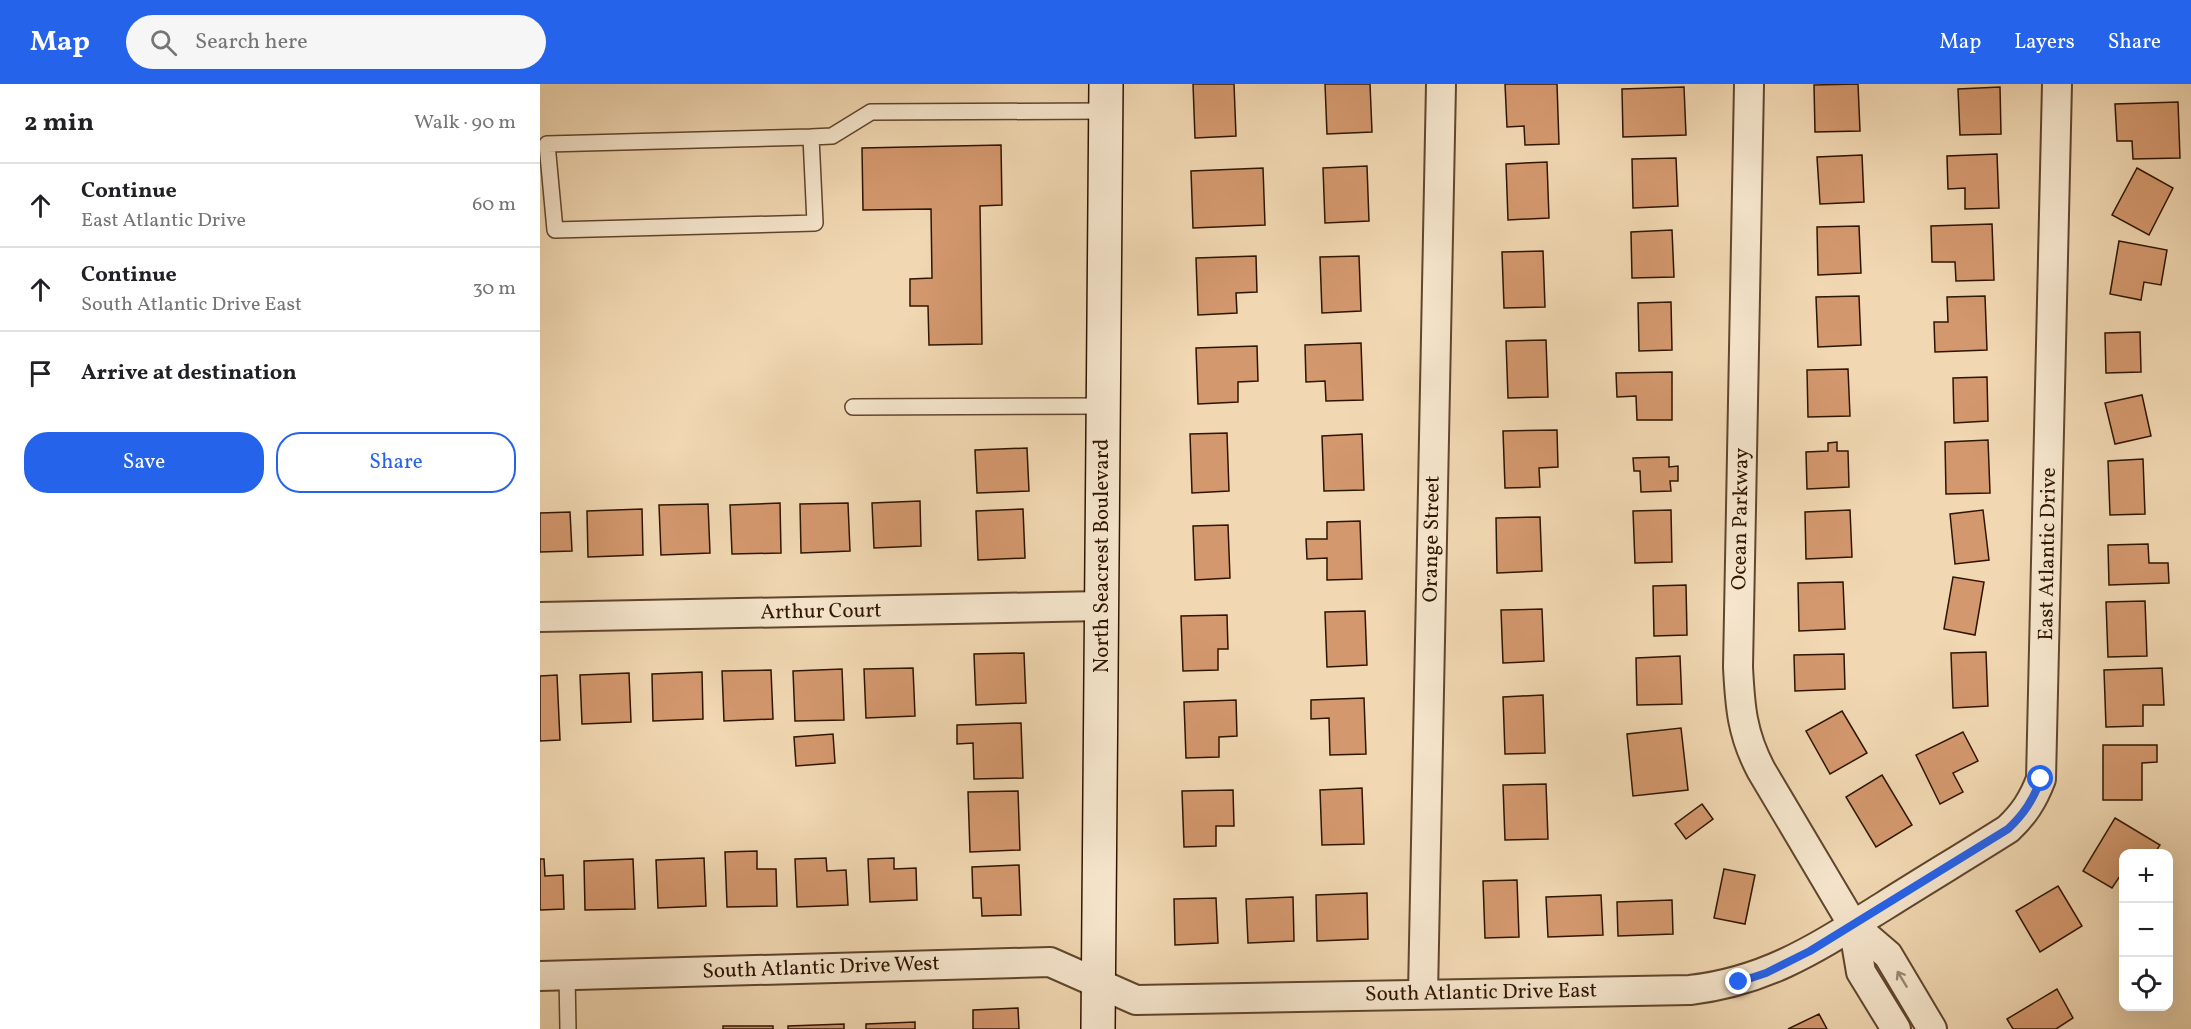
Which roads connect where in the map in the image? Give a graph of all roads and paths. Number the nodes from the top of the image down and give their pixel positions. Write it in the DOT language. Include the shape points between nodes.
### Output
graph roads {
  1 [pos="1441,84"];
  2 [pos="1749,84"];
  3 [pos="2056,84"];
  4 [pos="1106,98"];
  5 [pos="812,137"];
  6 [pos="1103,406"];
  7 [pos="853,407"];
  8 [pos="1101,606"];
  9 [pos="540,616"];
  10 [pos="1853,925"];
  11 [pos="553,976"];
  12 [pos="1099,981"];
  13 [pos="1423,994"];
  14 [pos="568,1029"];
  15 [pos="1098,1029"];
  16 [pos="1896,1029"];
  17 [pos="1932,1029"];
  1 -- 13 [label="street, Orange Street"];
  2 -- 10 [label="street, Ocean Parkway" via="1738,667 1741,720 1761,770"];
  3 -- 10 [label="street, East Atlantic Drive" via="2041,779 2034,799 2008,829"];
  4 -- 5 [label="lane" via="871,112 832,136"];
  4 -- 6 [label="street, North Seacrest Boulevard"];
  5 -- 5 [label="lane" via="547,144 555,230 815,223"];
  6 -- 7 [label="lane"];
  6 -- 8 [label="street, North Seacrest Boulevard"];
  8 -- 9 [label="street, Arthur Court"];
  8 -- 12 [label="street, North Seacrest Boulevard"];
  10 -- 13 [label="street, South Atlantic Drive East" via="1766,973 1716,987"];
  10 -- 16 [label="street, Ocean Parkway" via="1861,972"];
  17 -- 10 [label="street, Ocean Parkway, one-way" via="1888,955"];
  11 -- 12 [label="street, South Atlantic Drive West" via="1050,962"];
  11 -- 14 [label="lane"];
  12 -- 13 [label="street, South Atlantic Drive East" via="1136,999"];
  12 -- 15 [label="street, North Seacrest Boulevard"];
}
